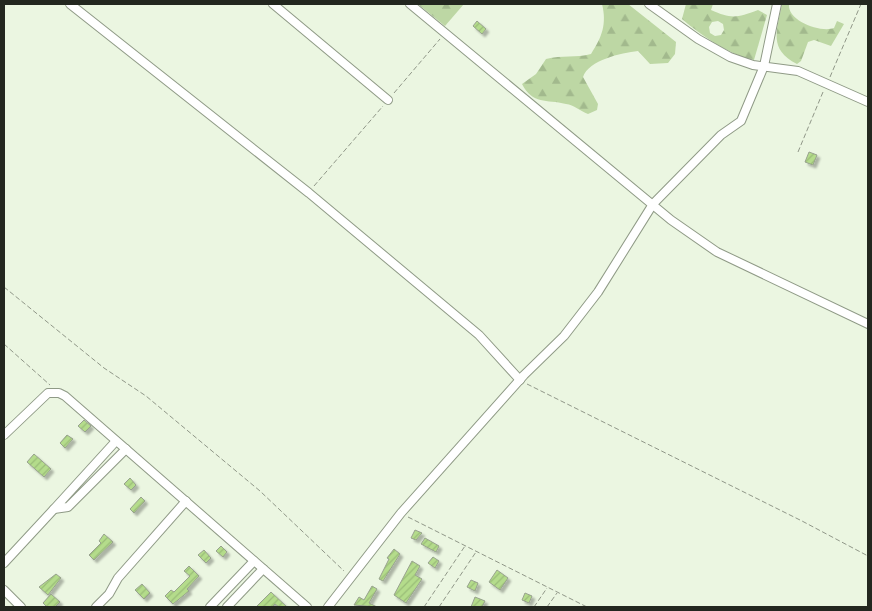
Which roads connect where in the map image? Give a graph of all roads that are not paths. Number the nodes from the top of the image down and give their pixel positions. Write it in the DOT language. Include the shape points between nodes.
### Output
graph roads {
  1 [pos="70,4"];
  2 [pos="273,4"];
  3 [pos="410,4"];
  4 [pos="649,4"];
  5 [pos="777,4"];
  6 [pos="764,66"];
  7 [pos="388,100"];
  8 [pos="868,102"];
  9 [pos="653,204"];
  10 [pos="868,324"];
  11 [pos="520,380"];
  12 [pos="4,435"];
  13 [pos="116,441"];
  14 [pos="126,449"];
  15 [pos="186,501"];
  16 [pos="54,509"];
  17 [pos="254,561"];
  18 [pos="4,563"];
  19 [pos="262,569"];
  20 [pos="4,590"];
  21 [pos="21,607"];
  22 [pos="96,607"];
  23 [pos="210,607"];
  24 [pos="227,607"];
  25 [pos="307,607"];
  26 [pos="328,607"];
  1 -- 11 [label="street" via="308,193 479,336"];
  2 -- 7 [label="street"];
  3 -- 9 [label="street"];
  4 -- 6 [label="street" via="698,40 730,58"];
  5 -- 6 [label="street"];
  6 -- 8 [label="street" via="798,71"];
  6 -- 9 [label="street" via="741,121 721,135"];
  9 -- 10 [label="street" via="717,252"];
  9 -- 11 [label="street" via="598,292 564,336"];
  11 -- 26 [label="street" via="401,513"];
  12 -- 13 [label="street" via="48,393 59,393"];
  13 -- 14 [label="street"];
  13 -- 16 [label="street"];
  14 -- 15 [label="street"];
  14 -- 16 [label="street" via="68,508"];
  15 -- 17 [label="street"];
  15 -- 22 [label="street"];
  16 -- 18 [label="street"];
  17 -- 19 [label="street"];
  17 -- 23 [label="street"];
  19 -- 24 [label="street"];
  19 -- 25 [label="street"];
  20 -- 21 [label="street"];
}
